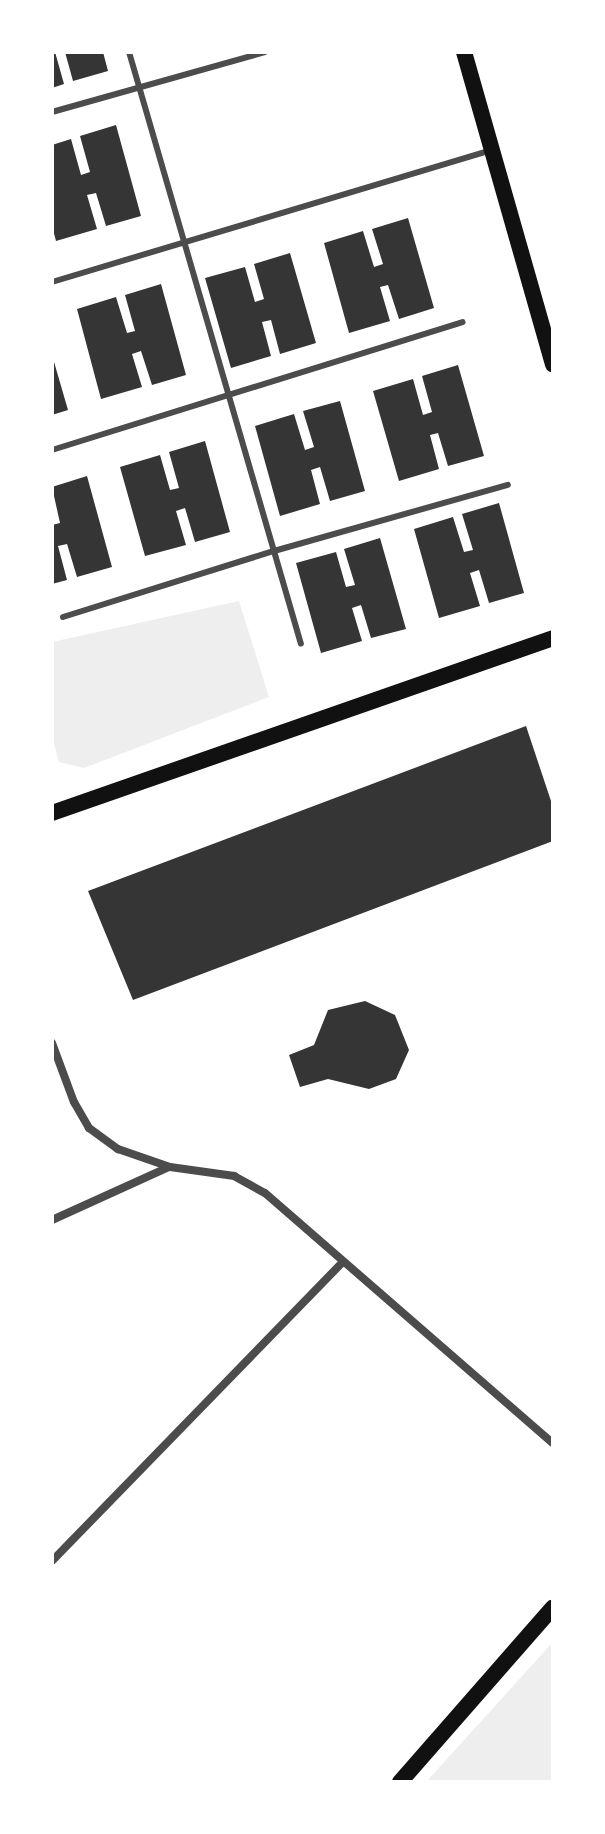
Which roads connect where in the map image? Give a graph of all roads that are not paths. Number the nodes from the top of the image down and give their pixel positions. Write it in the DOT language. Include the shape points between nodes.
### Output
graph roads {
  1 [pos="129,52"];
  2 [pos="265,52"];
  3 [pos="464,52"];
  4 [pos="139,88"];
  5 [pos="52,112"];
  6 [pos="492,150"];
  7 [pos="184,242"];
  8 [pos="52,282"];
  9 [pos="462,322"];
  10 [pos="553,365"];
  11 [pos="229,395"];
  12 [pos="52,450"];
  13 [pos="508,485"];
  14 [pos="274,551"];
  15 [pos="63,617"];
  16 [pos="553,638"];
  17 [pos="301,644"];
  18 [pos="52,813"];
  19 [pos="52,1043"];
  20 [pos="170,1167"];
  21 [pos="52,1220"];
  22 [pos="343,1262"];
  23 [pos="553,1443"];
  24 [pos="52,1561"];
  25 [pos="553,1607"];
  26 [pos="400,1782"];
  1 -- 4 [label="lane"];
  2 -- 4 [label="lane"];
  3 -- 6 [label="main road"];
  4 -- 5 [label="lane"];
  4 -- 7 [label="lane"];
  6 -- 7 [label="lane"];
  6 -- 10 [label="main road"];
  7 -- 8 [label="lane"];
  7 -- 11 [label="lane"];
  9 -- 11 [label="lane"];
  11 -- 12 [label="lane"];
  11 -- 14 [label="lane"];
  13 -- 14 [label="lane"];
  14 -- 15 [label="lane"];
  14 -- 17 [label="lane"];
  16 -- 18 [label="main road"];
  19 -- 20 [label="street" via="89,1128 118,1149"];
  20 -- 21 [label="street"];
  20 -- 22 [label="street" via="234,1176 265,1193"];
  22 -- 23 [label="street"];
  22 -- 24 [label="street"];
  25 -- 26 [label="main road"];
}
